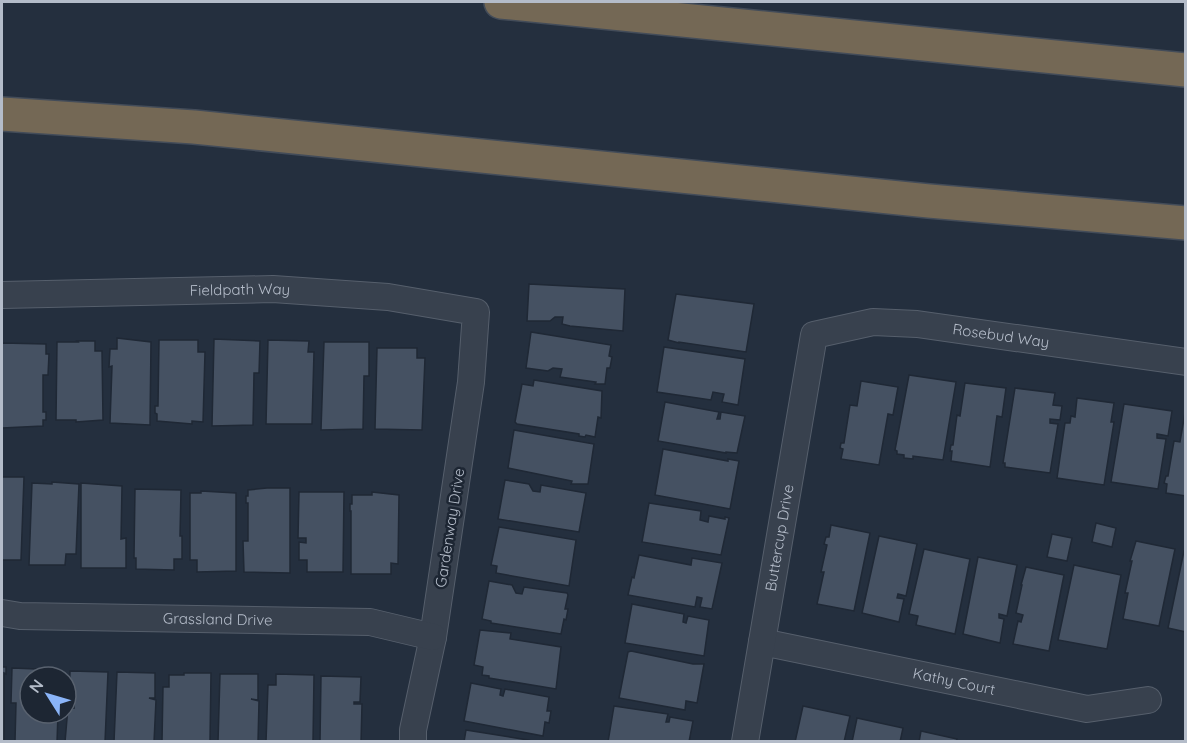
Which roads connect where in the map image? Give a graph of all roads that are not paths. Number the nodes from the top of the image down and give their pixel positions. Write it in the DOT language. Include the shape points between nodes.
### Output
graph roads {
  1 [pos="501,2"];
  2 [pos="1185,70"];
  3 [pos="2,114"];
  4 [pos="1185,223"];
  5 [pos="2,295"];
  6 [pos="476,312"];
  7 [pos="814,335"];
  8 [pos="1185,362"];
  9 [pos="2,613"];
  10 [pos="433,637"];
  11 [pos="762,642"];
  12 [pos="1148,700"];
  13 [pos="413,741"];
  14 [pos="745,741"];
  1 -- 2 [label="highway"];
  3 -- 4 [label="highway" via="194,126 929,201"];
  5 -- 6 [label="street, Fieldpath Way" via="273,289 388,297"];
  6 -- 10 [label="street, Gardenway Drive" via="471,382"];
  7 -- 8 [label="street, Rosebud Way" via="873,322 918,324"];
  7 -- 11 [label="street, Buttercup Drive"];
  9 -- 10 [label="street, Grassland Drive" via="370,622"];
  10 -- 13 [label="street, Gardenway Drive"];
  11 -- 12 [label="street, Kathy Court" via="1087,709"];
  11 -- 14 [label="street, Buttercup Drive"];
}
